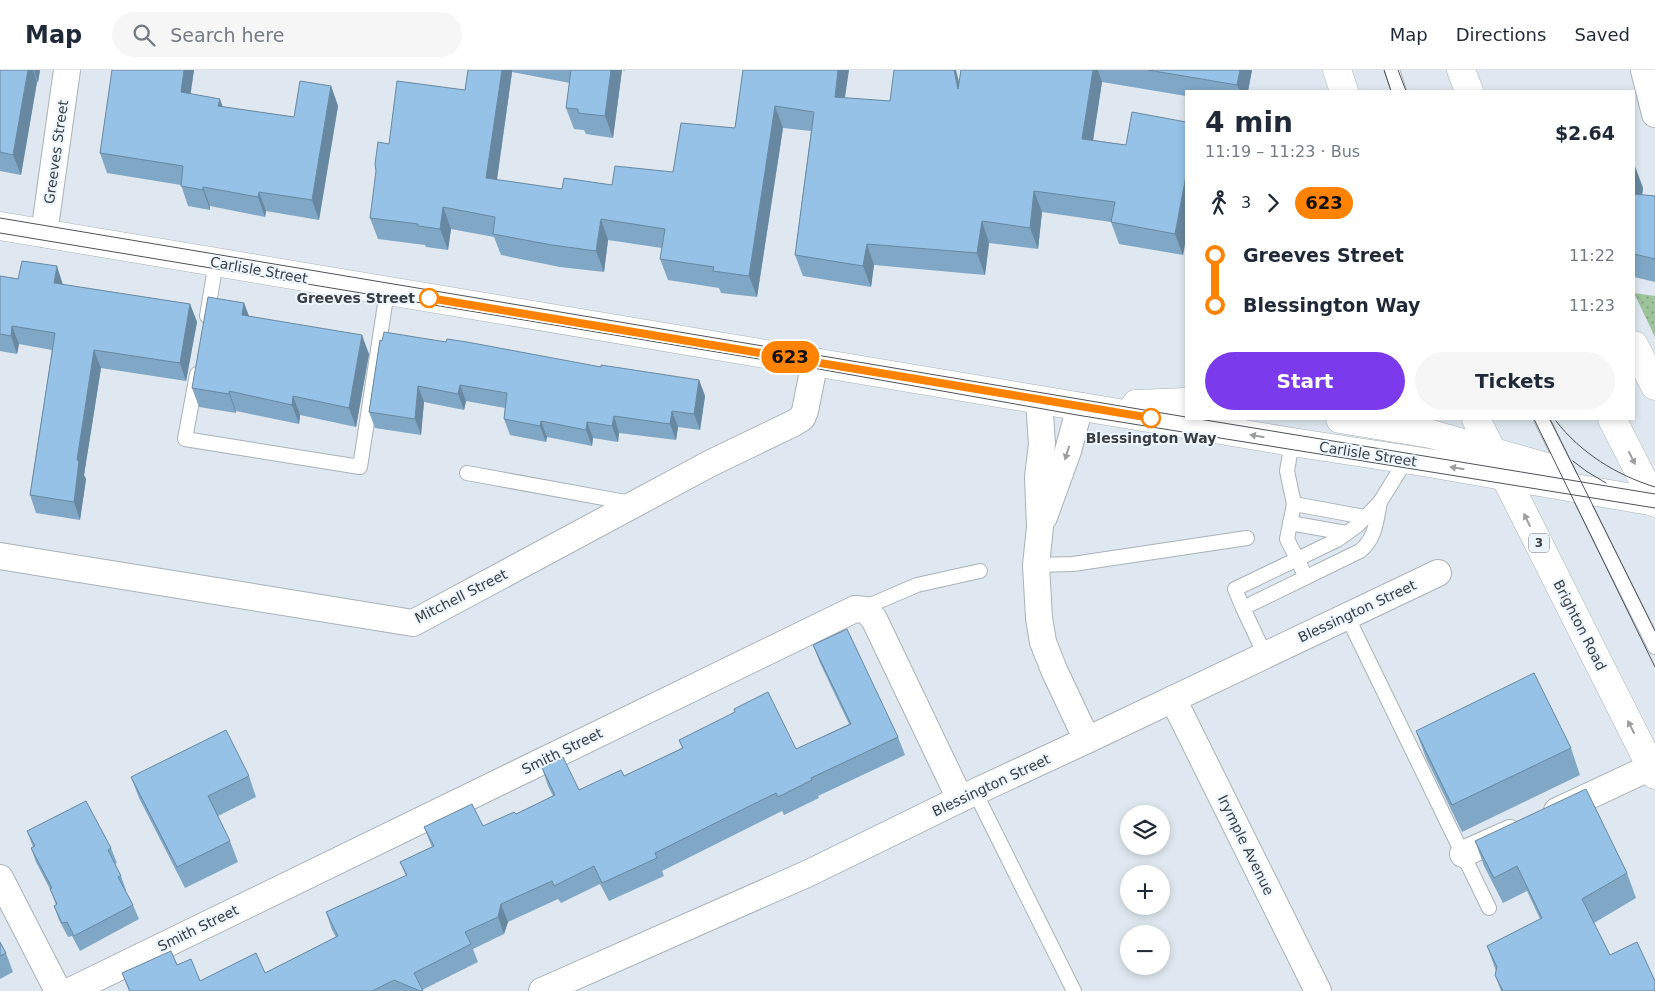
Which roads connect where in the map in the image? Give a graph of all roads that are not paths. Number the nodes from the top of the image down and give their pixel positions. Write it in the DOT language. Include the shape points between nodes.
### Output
graph roads {
  1 [pos="67,70"];
  2 [pos="1337,70"];
  3 [pos="1392,70"];
  4 [pos="1461,70"];
  5 [pos="1644,70"];
  6 [pos="1344,90"];
  7 [pos="1399,90"];
  8 [pos="1468,90"];
  9 [pos="1655,114"];
  10 [pos="0,226"];
  11 [pos="44,234"];
  12 [pos="216,262"];
  13 [pos="387,291"];
  14 [pos="205,325"];
  15 [pos="1635,347"];
  16 [pos="815,361"];
  17 [pos="198,363"];
  18 [pos="1655,386"];
  19 [pos="1039,400"];
  20 [pos="1185,402"];
  21 [pos="1080,406"];
  22 [pos="1346,420"];
  23 [pos="1477,420"];
  24 [pos="1542,420"];
  25 [pos="1613,420"];
  26 [pos="1292,442"];
  27 [pos="1493,451"];
  28 [pos="1406,460"];
  29 [pos="467,473"];
  30 [pos="1505,476"];
  31 [pos="1573,481"];
  32 [pos="1654,500"];
  33 [pos="1380,502"];
  34 [pos="635,504"];
  35 [pos="1294,504"];
  36 [pos="1364,517"];
  37 [pos="1290,523"];
  38 [pos="1040,527"];
  39 [pos="1346,533"];
  40 [pos="1247,538"];
  41 [pos="0,556"];
  42 [pos="1296,559"];
  43 [pos="1036,565"];
  44 [pos="980,571"];
  45 [pos="1438,573"];
  46 [pos="1306,578"];
  47 [pos="1243,608"];
  48 [pos="861,610"];
  49 [pos="1347,616"];
  50 [pos="1655,648"];
  51 [pos="1265,655"];
  52 [pos="1173,698"];
  53 [pos="1087,740"];
  54 [pos="1653,771"];
  55 [pos="968,795"];
  56 [pos="1464,854"];
  57 [pos="0,878"];
  58 [pos="1489,908"];
  59 [pos="58,991"];
  60 [pos="70,991"];
  61 [pos="542,991"];
  62 [pos="1074,991"];
  63 [pos="1318,991"];
  1 -- 11 [label="street, Greeves Street"];
  2 -- 6 [label="main road"];
  3 -- 7 [label="lane"];
  4 -- 8 [label="main road"];
  5 -- 9 [label="street"];
  10 -- 11 [label="main road, Carlisle Street"];
  11 -- 12 [label="main road, Carlisle Street"];
  12 -- 13 [label="main road, Carlisle Street"];
  12 -- 14 [label="lane"];
  13 -- 16 [label="main road, Carlisle Street"];
  13 -- 17 [label="lane" via="360,467 185,439"];
  15 -- 18 [label="main road"];
  16 -- 19 [label="main road, Carlisle Street"];
  16 -- 34 [label="street, Mitchell Street" via="802,418 711,462"];
  19 -- 21 [label="main road, Carlisle Street"];
  19 -- 38 [label="street" via="1042,444 1038,477"];
  20 -- 21 [label="main road, Carlisle Street"];
  26 -- 21 [label="main road, Carlisle Street, one-way"];
  21 -- 38 [label="street, one-way" via="1068,451"];
  22 -- 27 [label="main road, Carlisle Street" via="1431,434"];
  23 -- 27 [label="main road, 3"];
  24 -- 31 [label="lane"];
  25 -- 32 [label="main road, one-way"];
  26 -- 28 [label="main road, Carlisle Street"];
  26 -- 35 [label="lane" via="1287,470"];
  27 -- 30 [label="main road, 3"];
  27 -- 31 [label="main road, Carlisle Street"];
  30 -- 28 [label="main road, Carlisle Street, one-way"];
  28 -- 33 [label="lane"];
  29 -- 34 [label="lane"];
  30 -- 31 [label="main road, Carlisle Street"];
  54 -- 30 [label="main road, Brighton Road / 3, one-way"];
  31 -- 32 [label="main road, Carlisle Street"];
  31 -- 50 [label="lane"];
  33 -- 36 [label="lane"];
  33 -- 46 [label="lane" via="1374,535 1369,544"];
  34 -- 41 [label="street, Mitchell Street" via="413,623"];
  35 -- 36 [label="lane"];
  35 -- 37 [label="lane"];
  36 -- 39 [label="lane"];
  37 -- 39 [label="lane"];
  37 -- 42 [label="lane" via="1287,539"];
  38 -- 43 [label="street"];
  39 -- 42 [label="lane"];
  40 -- 43 [label="lane" via="1073,564"];
  42 -- 46 [label="lane"];
  42 -- 47 [label="lane" via="1235,589"];
  43 -- 53 [label="street" via="1043,642"];
  44 -- 48 [label="lane" via="917,584"];
  45 -- 49 [label="street, Blessington Street"];
  46 -- 47 [label="lane"];
  47 -- 51 [label="lane"];
  48 -- 55 [label="street" via="866,610 874,619"];
  48 -- 60 [label="street, Smith Street" via="855,608 811,629"];
  49 -- 51 [label="street, Blessington Street"];
  49 -- 56 [label="lane"];
  51 -- 52 [label="street, Blessington Street"];
  52 -- 53 [label="street, Blessington Street"];
  52 -- 63 [label="street, Irymple Avenue"];
  53 -- 55 [label="street, Blessington Street"];
  54 -- 56 [label="street"];
  55 -- 61 [label="street, Blessington Street" via="809,873"];
  55 -- 62 [label="lane"];
  56 -- 58 [label="lane"];
  57 -- 59 [label="street"];
}
